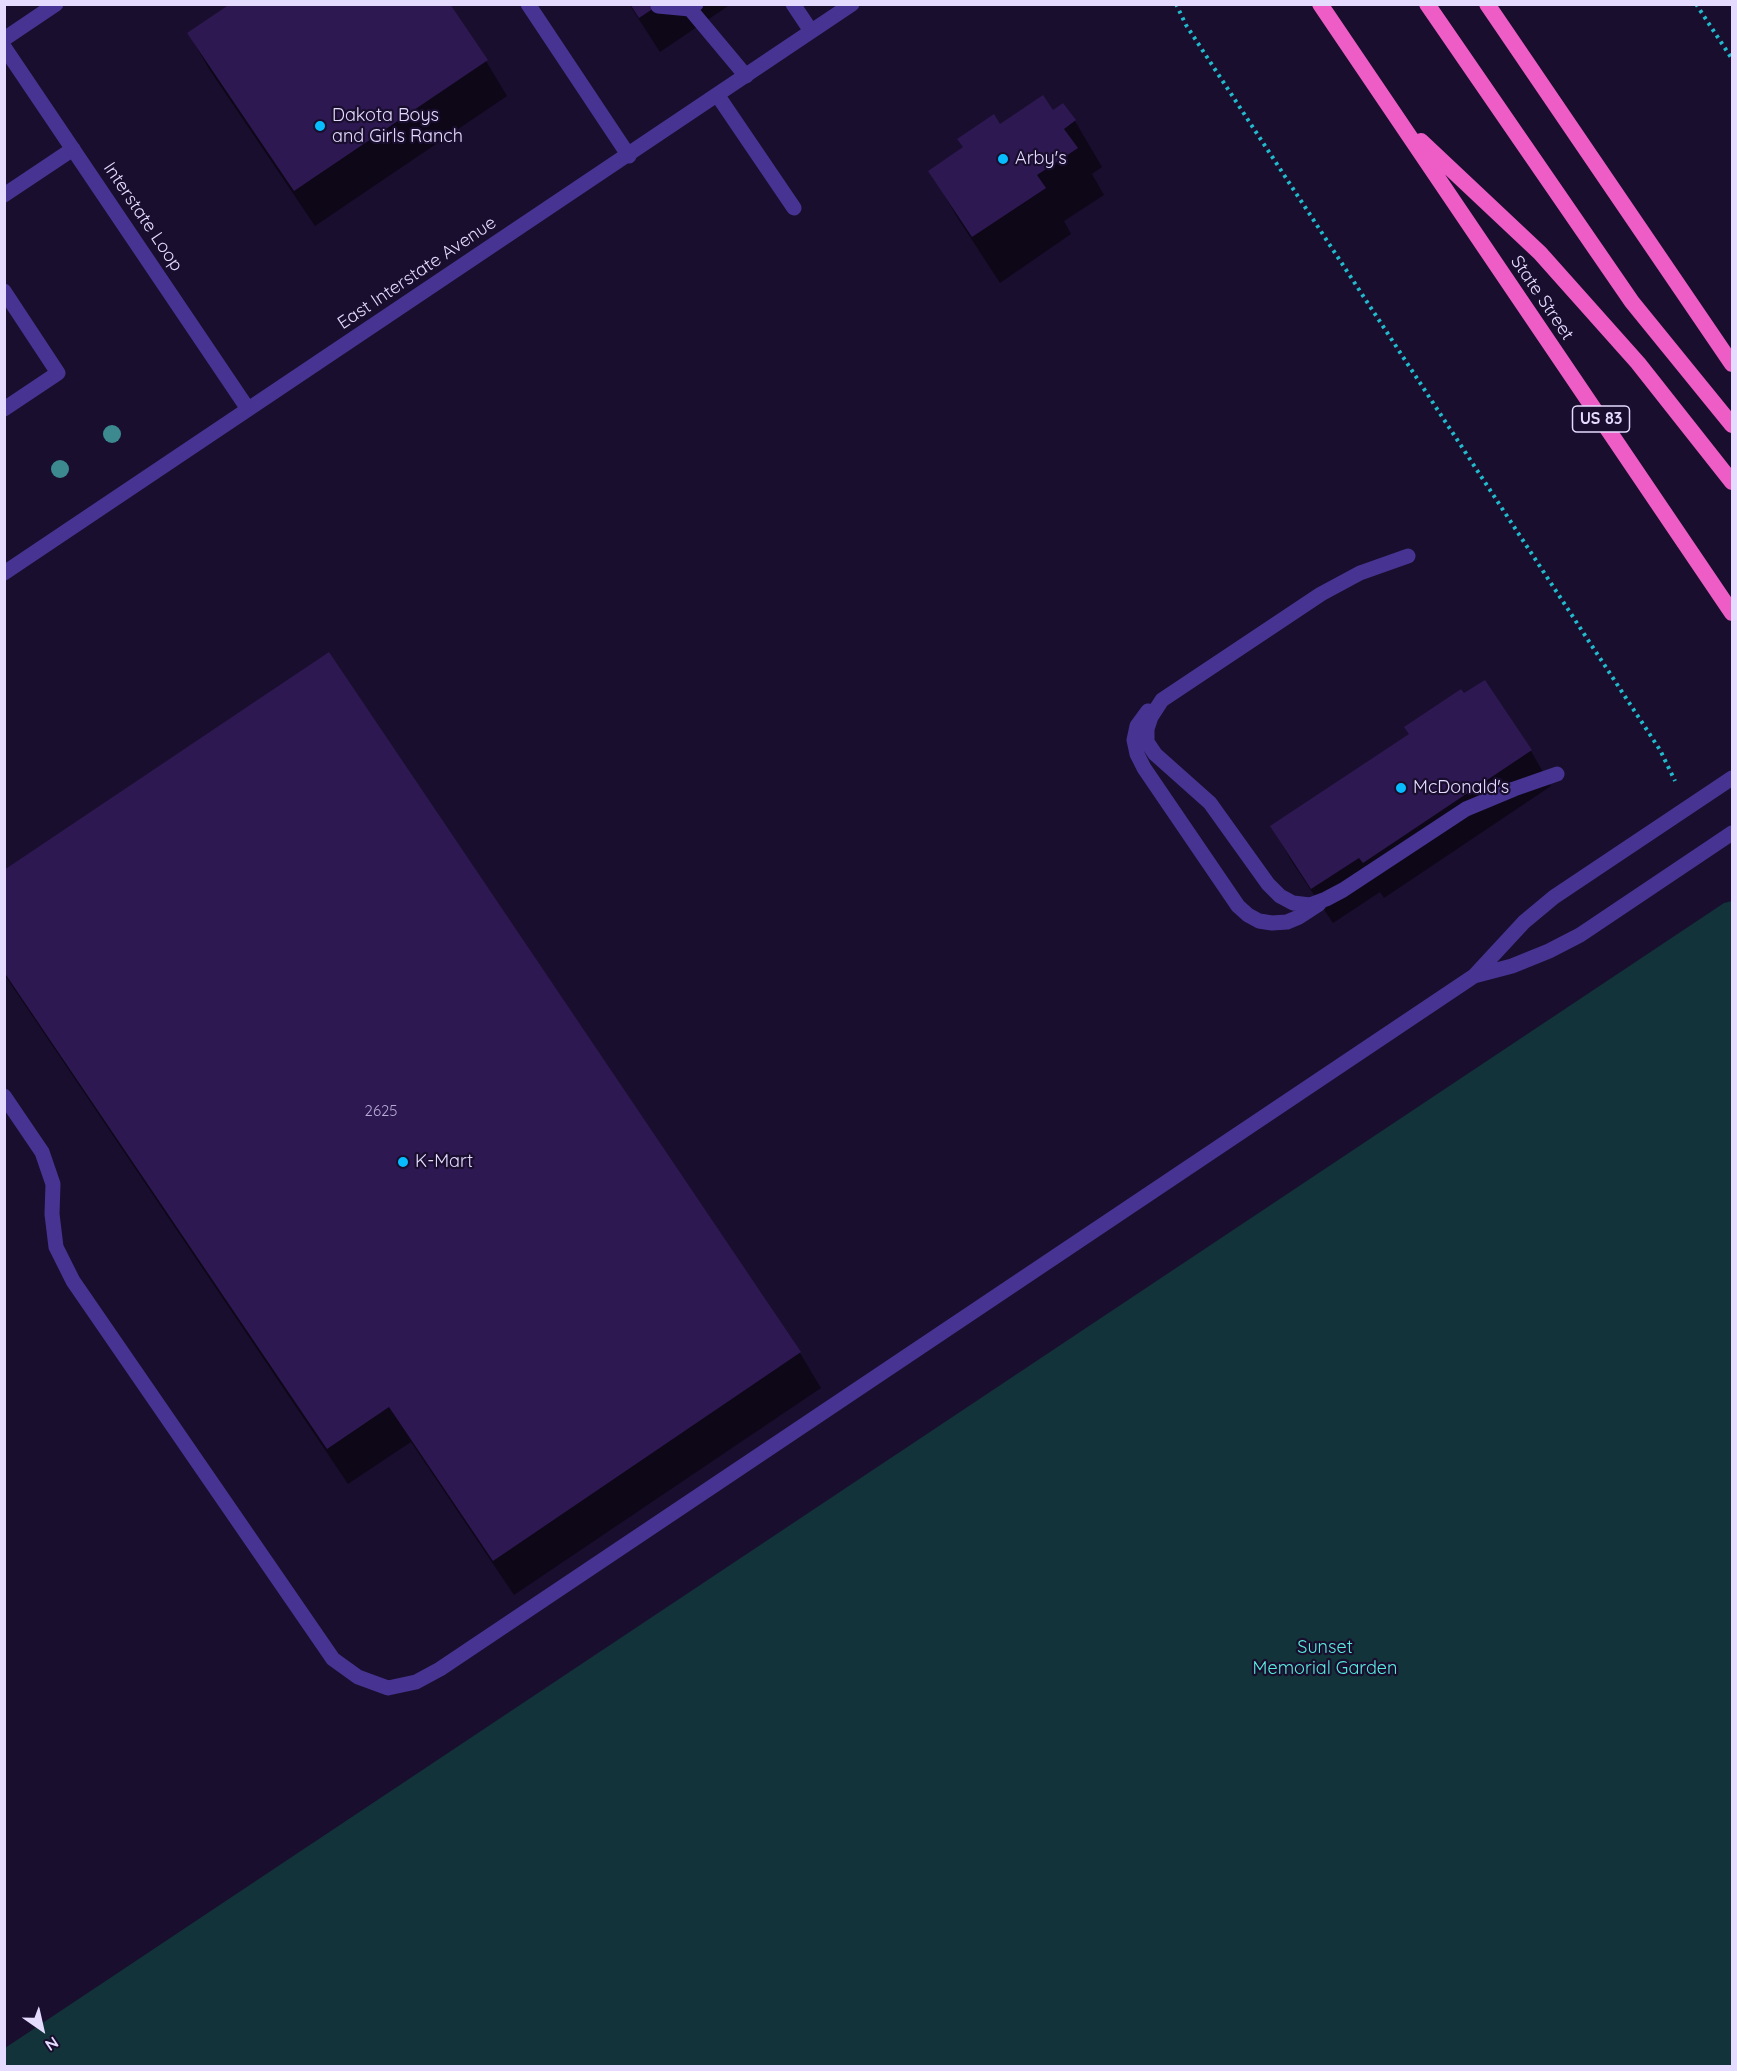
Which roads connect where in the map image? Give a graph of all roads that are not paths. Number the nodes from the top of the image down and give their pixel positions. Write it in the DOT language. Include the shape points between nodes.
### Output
graph roads {
  1 [pos="56,4"];
  2 [pos="528,4"];
  3 [pos="793,4"];
  4 [pos="852,4"];
  5 [pos="1320,4"];
  6 [pos="1427,4"];
  7 [pos="1487,4"];
  8 [pos="658,6"];
  9 [pos="693,7"];
  10 [pos="811,31"];
  11 [pos="4,39"];
  12 [pos="4,47"];
  13 [pos="746,76"];
  14 [pos="718,96"];
  15 [pos="1398,120"];
  16 [pos="73,149"];
  17 [pos="629,156"];
  18 [pos="4,195"];
  19 [pos="794,208"];
  20 [pos="4,291"];
  21 [pos="1732,364"];
  22 [pos="4,409"];
  23 [pos="248,409"];
  24 [pos="1732,425"];
  25 [pos="1732,482"];
  26 [pos="1408,556"];
  27 [pos="4,573"];
  28 [pos="1732,613"];
  29 [pos="1162,700"];
  30 [pos="1557,774"];
  31 [pos="1732,778"];
  32 [pos="1732,833"];
  33 [pos="1326,899"];
  34 [pos="1474,976"];
  35 [pos="4,1096"];
  1 -- 11 [label="street"];
  2 -- 17 [label="street"];
  3 -- 10 [label="street"];
  4 -- 10 [label="street, East Interstate Avenue"];
  5 -- 15 [label="highway, State Street / US 83"];
  6 -- 24 [label="highway" via="1632,302"];
  7 -- 21 [label="highway"];
  8 -- 9 [label="street"];
  9 -- 13 [label="street"];
  10 -- 13 [label="street, East Interstate Avenue"];
  12 -- 16 [label="street, Interstate Loop"];
  13 -- 14 [label="street, East Interstate Avenue"];
  14 -- 17 [label="street, East Interstate Avenue"];
  14 -- 19 [label="street"];
  15 -- 25 [label="highway" via="1540,253 1638,363"];
  15 -- 28 [label="highway, State Street / US 83"];
  16 -- 18 [label="street"];
  16 -- 23 [label="street, Interstate Loop"];
  17 -- 23 [label="street, East Interstate Avenue"];
  20 -- 22 [label="street" via="58,373"];
  23 -- 27 [label="street, East Interstate Avenue"];
  26 -- 29 [label="street" via="1359,573 1330,589"];
  29 -- 33 [label="street" via="1147,729 1147,741 1155,754 1210,803 1280,896 1310,905"];
  29 -- 33 [label="street" via="1144,714 1137,726 1137,754 1229,896 1248,915 1272,923 1299,917"];
  30 -- 33 [label="street" via="1466,809"];
  31 -- 34 [label="street" via="1554,897 1524,922"];
  32 -- 34 [label="street" via="1580,935 1512,966"];
  34 -- 35 [label="street" via="440,1669 416,1682 388,1688 358,1677 333,1659 73,1281 56,1247 53,1184 42,1152"];
}
